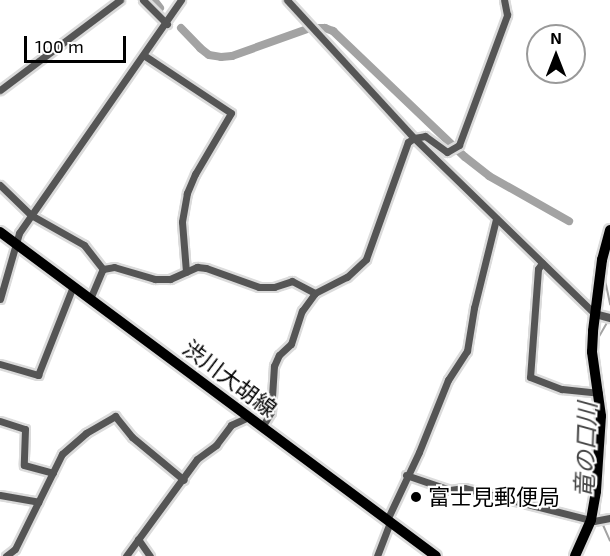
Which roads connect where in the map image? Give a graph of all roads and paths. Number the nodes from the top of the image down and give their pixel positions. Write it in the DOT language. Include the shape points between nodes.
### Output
graph roads {
  1 [pos="120,0"];
  2 [pos="143,0"];
  3 [pos="181,0"];
  4 [pos="287,0"];
  5 [pos="504,0"];
  6 [pos="167,24"];
  7 [pos="144,56"];
  8 [pos="0,90"];
  9 [pos="414,138"];
  10 [pos="0,185"];
  11 [pos="31,215"];
  12 [pos="496,219"];
  13 [pos="610,230"];
  14 [pos="0,232"];
  15 [pos="17,245"];
  16 [pos="542,263"];
  17 [pos="103,268"];
  18 [pos="186,272"];
  19 [pos="73,286"];
  20 [pos="315,293"];
  21 [pos="0,299"];
  22 [pos="90,299"];
  23 [pos="595,314"];
  24 [pos="610,318"];
  25 [pos="0,364"];
  26 [pos="598,393"];
  27 [pos="248,417"];
  28 [pos="0,421"];
  29 [pos="262,427"];
  30 [pos="53,472"];
  31 [pos="406,476"];
  32 [pos="184,480"];
  33 [pos="0,495"];
  34 [pos="38,502"];
  35 [pos="610,518"];
  36 [pos="591,520"];
  37 [pos="388,521"];
  38 [pos="138,538"];
  39 [pos="6,556"];
  40 [pos="126,556"];
  41 [pos="150,556"];
  42 [pos="377,556"];
  43 [pos="436,556"];
  44 [pos="575,556"];
  1 -- 8 [label="street"];
  2 -- 6 [label="street"];
  3 -- 6 [label="street"];
  4 -- 9 [label="street"];
  5 -- 9 [label="street" via="507,15 459,145 447,152 425,136"];
  6 -- 7 [label="street"];
  7 -- 11 [label="street"];
  7 -- 18 [label="street" via="231,113 187,193 182,222"];
  9 -- 12 [label="street"];
  9 -- 20 [label="street" via="408,142 366,259 347,277"];
  10 -- 11 [label="street"];
  11 -- 15 [label="street" via="19,233"];
  11 -- 17 [label="street" via="84,245"];
  12 -- 16 [label="street"];
  12 -- 31 [label="street" via="467,351 448,380"];
  13 -- 23 [label="main road"];
  14 -- 15 [label="main road, 渋川大胡線"];
  15 -- 19 [label="main road, 渋川大胡線"];
  15 -- 21 [label="street"];
  16 -- 23 [label="street"];
  16 -- 26 [label="street" via="538,269 530,377 562,389"];
  17 -- 18 [label="street" via="114,267 155,279 171,279"];
  17 -- 22 [label="street"];
  18 -- 20 [label="street" via="206,268 259,287 292,281"];
  19 -- 22 [label="main road, 渋川大胡線"];
  19 -- 25 [label="street" via="38,375"];
  20 -- 29 [label="street" via="302,311 291,344 274,366 272,412"];
  22 -- 27 [label="main road, 渋川大胡線"];
  23 -- 24 [label="street"];
  23 -- 26 [label="main road" via="592,352"];
  26 -- 36 [label="main road" via="601,428"];
  27 -- 29 [label="main road, 渋川大胡線"];
  27 -- 32 [label="street" via="231,425 216,445 197,459"];
  28 -- 30 [label="street" via="25,429 24,465"];
  29 -- 37 [label="main road, 渋川大胡線"];
  30 -- 32 [label="street" via="62,454 86,433 115,416 132,437"];
  30 -- 34 [label="street"];
  31 -- 36 [label="street" via="450,490 464,488"];
  31 -- 37 [label="street"];
  32 -- 38 [label="street"];
  33 -- 34 [label="street"];
  34 -- 39 [label="street" via="15,549"];
  35 -- 36 [label="street"];
  36 -- 44 [label="main road"];
  37 -- 42 [label="street"];
  37 -- 43 [label="main road, 渋川大胡線"];
  38 -- 40 [label="street"];
  38 -- 41 [label="street"];
}
